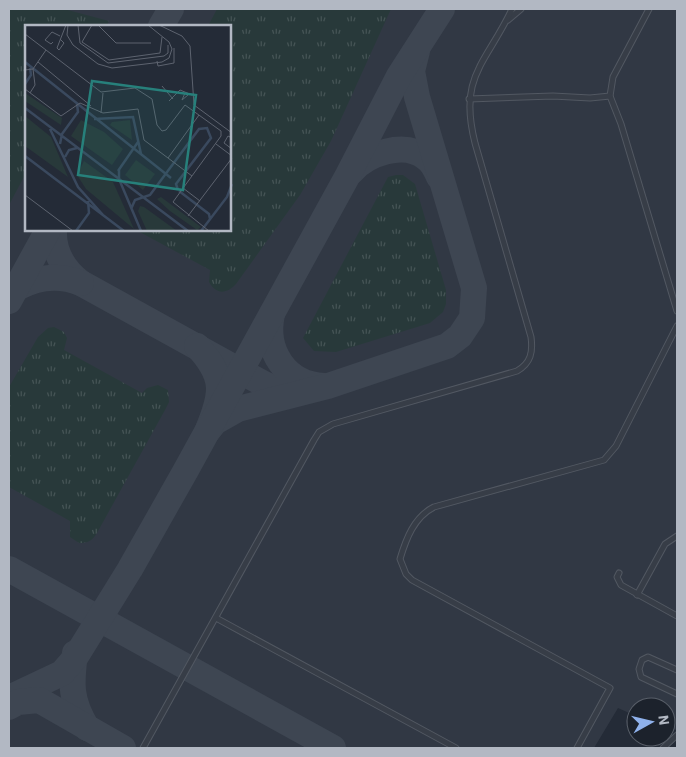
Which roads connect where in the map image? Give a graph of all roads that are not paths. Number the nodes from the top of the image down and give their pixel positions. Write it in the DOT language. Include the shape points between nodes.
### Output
graph roads {
  1 [pos="512,9"];
  2 [pos="521,9"];
  3 [pos="649,9"];
  4 [pos="506,22"];
  5 [pos="610,96"];
  6 [pos="469,99"];
  7 [pos="677,311"];
  8 [pos="677,326"];
  9 [pos="677,536"];
  10 [pos="619,573"];
  11 [pos="637,595"];
  12 [pos="677,616"];
  13 [pos="216,618"];
  14 [pos="677,670"];
  15 [pos="677,694"];
  16 [pos="677,735"];
  17 [pos="143,748"];
  18 [pos="456,748"];
  19 [pos="577,748"];
  20 [pos="663,748"];
  1 -- 4 [label="lane"];
  2 -- 4 [label="lane"];
  3 -- 5 [label="lane" via="613,77"];
  4 -- 6 [label="lane" via="477,73"];
  5 -- 6 [label="lane"];
  5 -- 7 [label="lane"];
  6 -- 13 [label="lane" via="475,143 531,337 528,362 517,370 333,424 319,432"];
  8 -- 19 [label="lane" via="616,446 604,460 434,508 416,522 400,559 412,580 610,688"];
  9 -- 11 [label="lane" via="665,544"];
  10 -- 11 [label="lane" via="617,577 621,585"];
  11 -- 12 [label="lane"];
  13 -- 17 [label="lane"];
  13 -- 18 [label="lane"];
  14 -- 15 [label="lane" via="648,657 642,660 639,669 641,677"];
  16 -- 20 [label="lane"];
}
